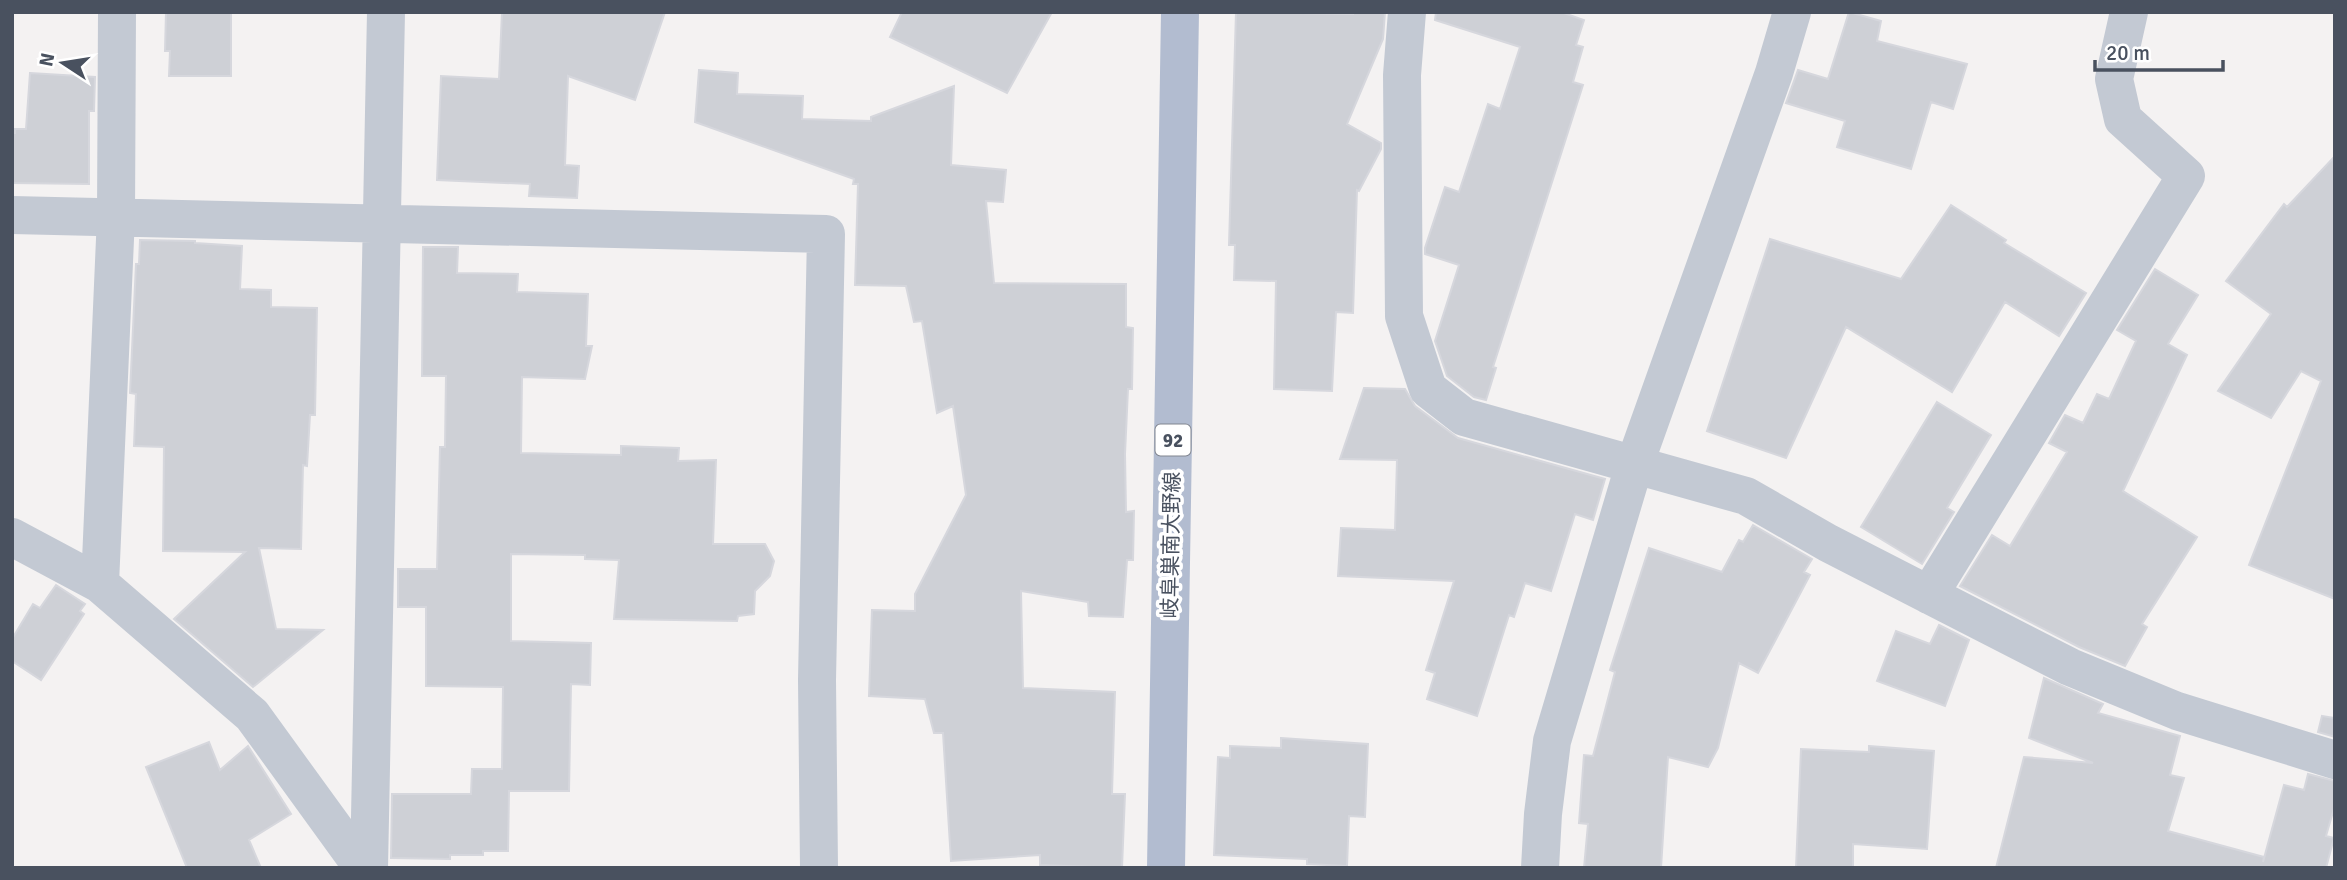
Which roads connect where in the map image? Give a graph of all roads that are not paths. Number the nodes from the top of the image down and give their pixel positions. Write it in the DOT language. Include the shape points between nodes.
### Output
graph roads {
  1 [pos="117,12"];
  2 [pos="386,12"];
  3 [pos="1180,12"];
  4 [pos="1407,12"];
  5 [pos="1792,12"];
  6 [pos="2129,12"];
  7 [pos="12,215"];
  8 [pos="116,216"];
  9 [pos="380,224"];
  10 [pos="1634,466"];
  11 [pos="12,537"];
  12 [pos="100,584"];
  13 [pos="1928,595"];
  14 [pos="2335,760"];
  15 [pos="363,868"];
  16 [pos="369,868"];
  17 [pos="819,868"];
  18 [pos="1166,868"];
  19 [pos="1540,868"];
  1 -- 8 [label="street"];
  2 -- 9 [label="street"];
  3 -- 18 [label="main road, 岐阜巣南大野線 / 92"];
  4 -- 10 [label="street" via="1402,75 1404,316 1429,389 1464,417"];
  5 -- 10 [label="street" via="1770,86"];
  6 -- 13 [label="street" via="2114,79 2123,119 2186,176"];
  7 -- 8 [label="street"];
  8 -- 9 [label="street"];
  8 -- 12 [label="street"];
  9 -- 16 [label="street"];
  9 -- 17 [label="street" via="826,234 817,680"];
  10 -- 13 [label="street" via="1746,496"];
  10 -- 19 [label="street" via="1552,741"];
  11 -- 12 [label="street"];
  12 -- 15 [label="street" via="252,715"];
  13 -- 14 [label="street" via="2070,667 2177,711"];
}
